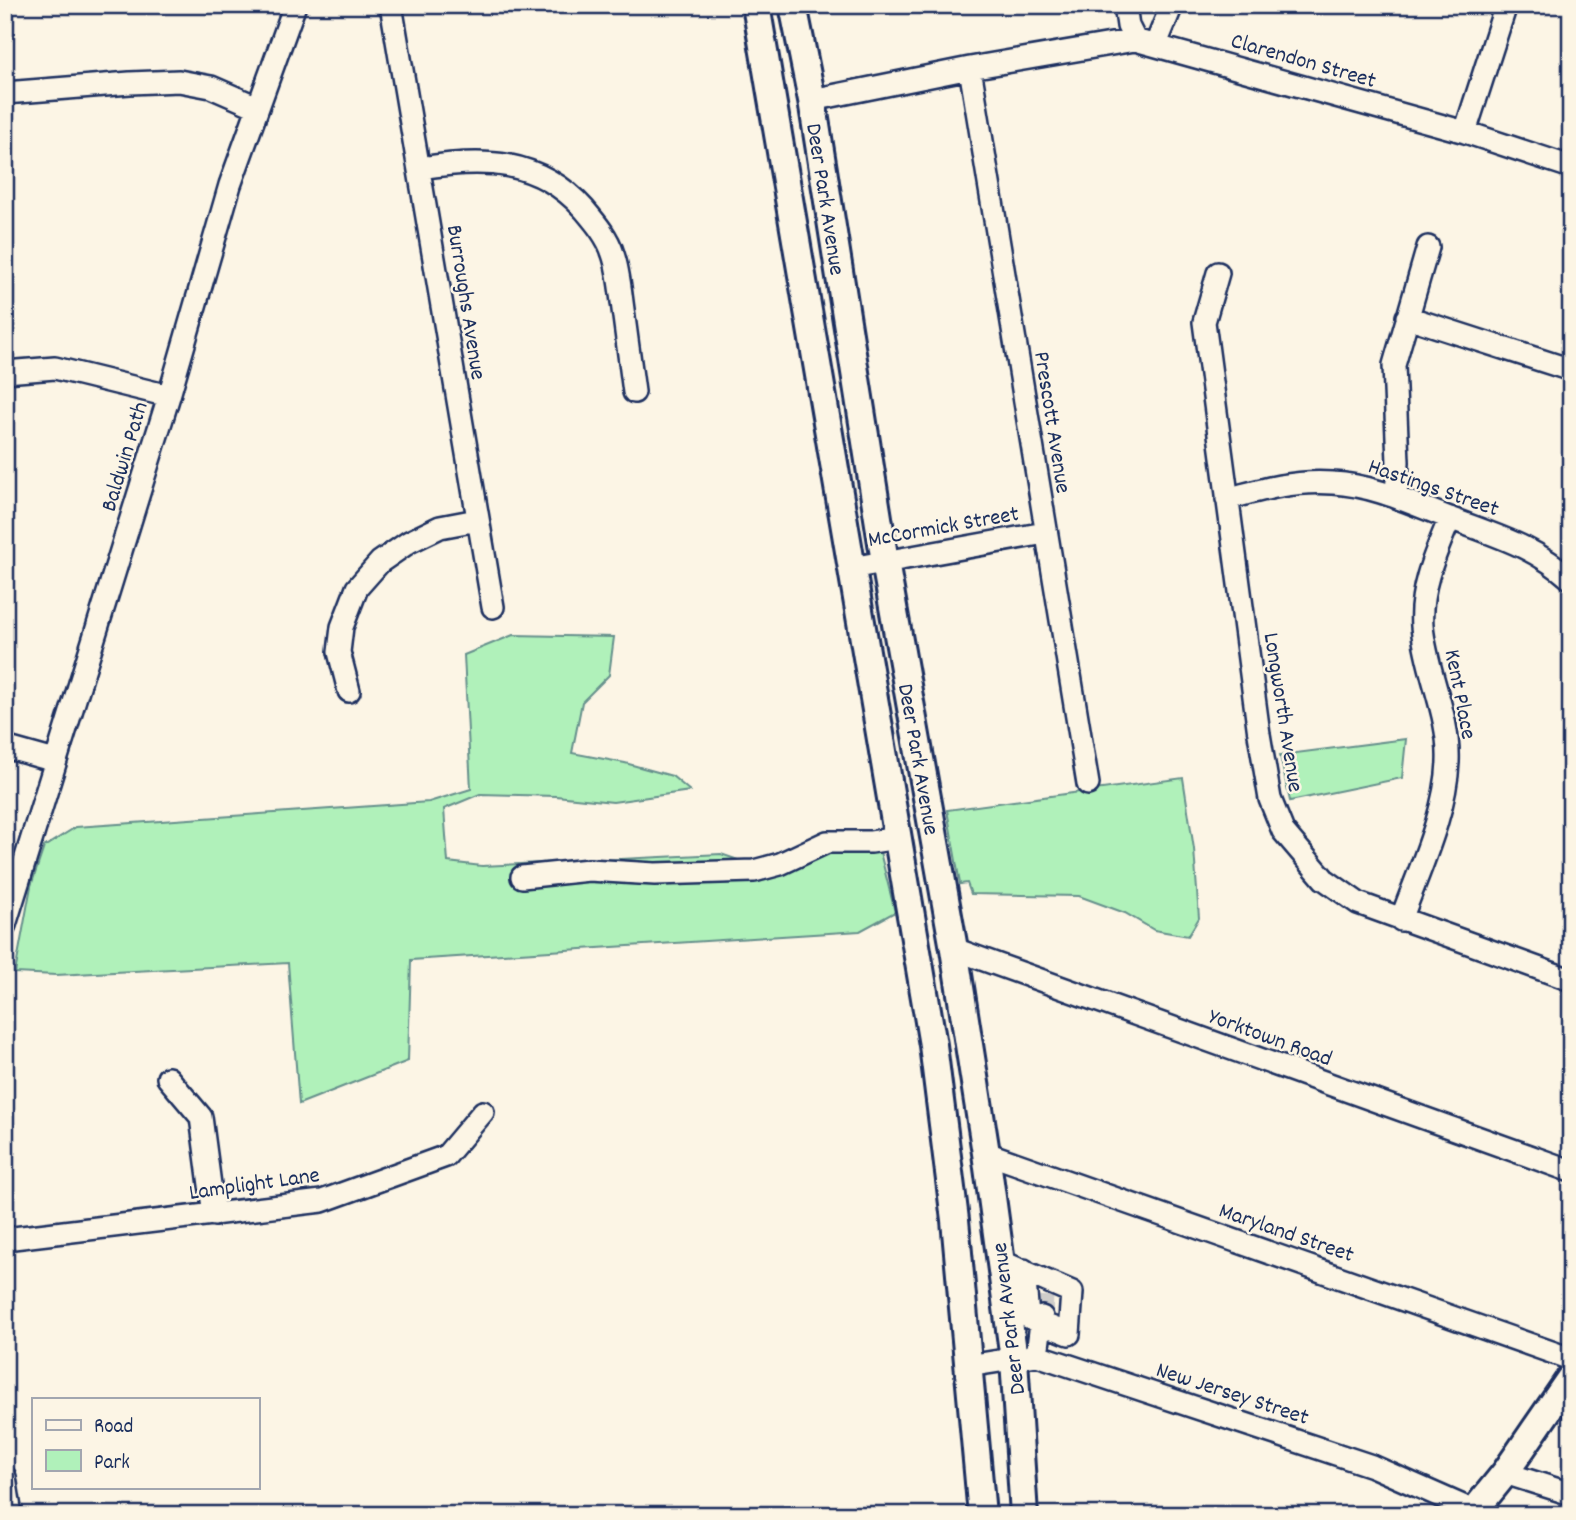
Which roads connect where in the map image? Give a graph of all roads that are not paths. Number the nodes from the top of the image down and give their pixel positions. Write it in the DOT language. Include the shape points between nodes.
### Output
graph roads {
  1 [pos="295,5"];
  2 [pos="391,5"];
  3 [pos="756,5"];
  4 [pos="793,5"];
  5 [pos="1125,5"];
  6 [pos="1172,5"];
  7 [pos="1506,5"];
  8 [pos="1146,42"];
  9 [pos="970,68"];
  10 [pos="5,93"];
  11 [pos="812,100"];
  12 [pos="257,107"];
  13 [pos="1465,132"];
  14 [pos="1571,167"];
  15 [pos="420,168"];
  16 [pos="1429,247"];
  17 [pos="1218,274"];
  18 [pos="1407,317"];
  19 [pos="1571,370"];
  20 [pos="5,372"];
  21 [pos="634,393"];
  22 [pos="169,396"];
  23 [pos="1396,497"];
  24 [pos="1227,499"];
  25 [pos="1450,518"];
  26 [pos="477,520"];
  27 [pos="1045,533"];
  28 [pos="885,562"];
  29 [pos="851,568"];
  30 [pos="1571,579"];
  31 [pos="493,607"];
  32 [pos="349,691"];
  33 [pos="5,747"];
  34 [pos="55,761"];
  35 [pos="1088,784"];
  36 [pos="898,838"];
  37 [pos="522,877"];
  38 [pos="1401,920"];
  39 [pos="5,925"];
  40 [pos="954,949"];
  41 [pos="1571,980"];
  42 [pos="168,1078"];
  43 [pos="483,1112"];
  44 [pos="986,1153"];
  45 [pos="1571,1171"];
  46 [pos="214,1215"];
  47 [pos="5,1239"];
  48 [pos="1012,1266"];
  49 [pos="1034,1309"];
  50 [pos="1025,1357"];
  51 [pos="1571,1359"];
  52 [pos="968,1366"];
  53 [pos="1571,1377"];
  54 [pos="1505,1473"];
  55 [pos="5,1477"];
  56 [pos="1571,1494"];
  57 [pos="1473,1513"];
  58 [pos="11,1515"];
  59 [pos="982,1515"];
  60 [pos="1024,1515"];
  1 -- 12 [label="street, Baldwin Path"];
  2 -- 15 [label="street, Burroughs Avenue"];
  3 -- 29 [label="main road, Deer Park Avenue"];
  4 -- 11 [label="main road, Deer Park Avenue"];
  5 -- 8 [label="street" via="1129,26"];
  6 -- 8 [label="street"];
  7 -- 13 [label="street"];
  8 -- 9 [label="street, Clarendon Street"];
  8 -- 13 [label="street, Clarendon Street"];
  9 -- 11 [label="street, Clarendon Street"];
  9 -- 27 [label="street, Prescott Avenue"];
  10 -- 12 [label="street" via="179,81 211,87"];
  11 -- 28 [label="main road, Deer Park Avenue"];
  12 -- 22 [label="street, Baldwin Path"];
  13 -- 14 [label="street, Clarendon Street"];
  15 -- 21 [label="street" via="486,162 516,166 549,178 577,201 613,253"];
  15 -- 26 [label="street, Burroughs Avenue"];
  16 -- 18 [label="street"];
  17 -- 24 [label="street, Longworth Avenue" via="1204,322"];
  18 -- 19 [label="street"];
  18 -- 23 [label="street" via="1394,365"];
  20 -- 22 [label="street" via="55,368"];
  22 -- 34 [label="street, Baldwin Path"];
  23 -- 24 [label="street, Hastings Street" via="1335,483 1297,482"];
  23 -- 25 [label="street, Hastings Street"];
  24 -- 38 [label="street, Longworth Avenue" via="1261,747 1270,799 1283,831 1324,879 1358,904"];
  25 -- 30 [label="street, Hastings Street" via="1522,546"];
  25 -- 38 [label="street, Kent Place" via="1429,568 1422,625 1446,725 1444,796"];
  26 -- 31 [label="street, Burroughs Avenue"];
  26 -- 32 [label="street" via="440,527 409,542 380,562 357,588 342,627 340,652"];
  27 -- 28 [label="street, McCormick Street"];
  27 -- 35 [label="street, Prescott Avenue"];
  28 -- 29 [label="street, McCormick Street"];
  28 -- 40 [label="main road, Deer Park Avenue"];
  29 -- 36 [label="main road, Deer Park Avenue"];
  33 -- 34 [label="street"];
  34 -- 39 [label="street, Baldwin Path"];
  36 -- 37 [label="street" via="827,842 754,871 655,874 589,870"];
  36 -- 52 [label="main road, Deer Park Avenue" via="933,1045"];
  38 -- 41 [label="street, Longworth Avenue"];
  40 -- 44 [label="main road, Deer Park Avenue"];
  40 -- 45 [label="street, Yorktown Road"];
  42 -- 46 [label="street" via="201,1117"];
  43 -- 46 [label="street, Lamplight Lane" via="446,1156 321,1201"];
  44 -- 48 [label="main road, Deer Park Avenue"];
  44 -- 51 [label="street, Maryland Street"];
  46 -- 47 [label="street, Lamplight Lane"];
  48 -- 49 [label="main road, Deer Park Avenue"];
  48 -- 49 [label="street"];
  49 -- 50 [label="main road, Deer Park Avenue"];
  50 -- 52 [label="street, New Jersey Street"];
  50 -- 57 [label="street, New Jersey Street" via="1371,1466"];
  50 -- 60 [label="main road, Deer Park Avenue"];
  52 -- 59 [label="main road, Deer Park Avenue"];
  53 -- 54 [label="main road"];
  54 -- 56 [label="street"];
  54 -- 57 [label="main road"];
  55 -- 58 [label="street"];
}
